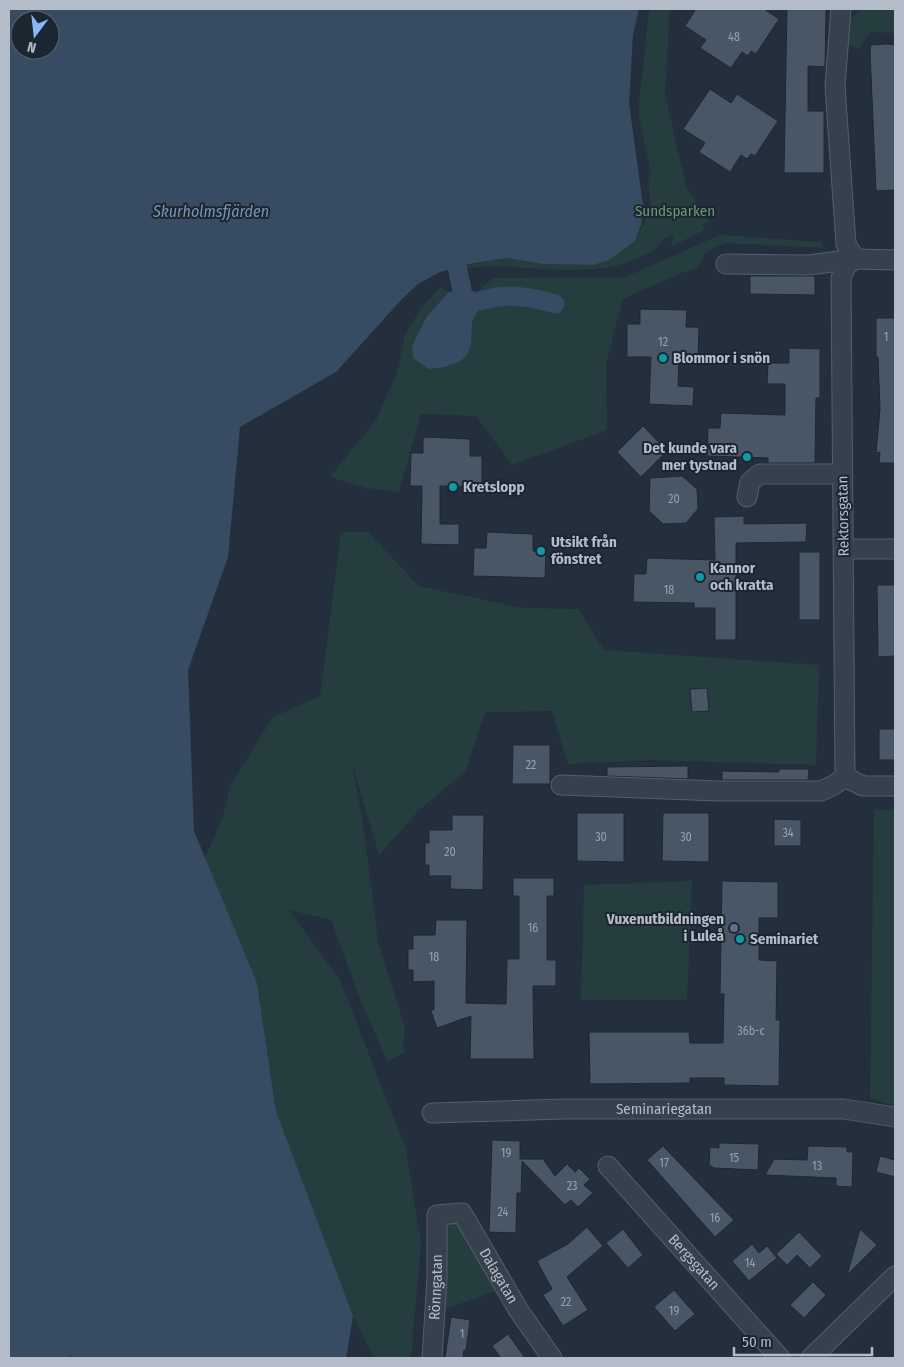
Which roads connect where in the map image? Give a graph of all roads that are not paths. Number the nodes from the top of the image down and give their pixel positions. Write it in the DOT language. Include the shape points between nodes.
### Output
graph roads {
  1 [pos="841,9"];
  2 [pos="855,259"];
  3 [pos="895,260"];
  4 [pos="726,264"];
  5 [pos="842,474"];
  6 [pos="746,497"];
  7 [pos="844,549"];
  8 [pos="895,549"];
  9 [pos="845,777"];
  10 [pos="561,785"];
  11 [pos="895,786"];
  12 [pos="432,1113"];
  13 [pos="895,1117"];
  14 [pos="608,1166"];
  15 [pos="437,1214"];
  16 [pos="895,1276"];
  17 [pos="432,1358"];
  18 [pos="552,1358"];
  19 [pos="780,1358"];
  20 [pos="811,1358"];
  1 -- 2 [label="street" via="836,86 846,244"];
  2 -- 3 [label="street"];
  2 -- 4 [label="street" via="809,265"];
  2 -- 5 [label="street, Rektorsgatan" via="846,266 841,278"];
  5 -- 6 [label="street" via="760,474 750,482"];
  5 -- 7 [label="street, Rektorsgatan"];
  7 -- 8 [label="street"];
  7 -- 9 [label="street, Rektorsgatan"];
  9 -- 10 [label="street" via="821,791"];
  9 -- 11 [label="street" via="863,786"];
  12 -- 13 [label="street, Seminariegatan" via="844,1109"];
  14 -- 19 [label="street, Bergsgatan"];
  15 -- 17 [label="street, Rönngatan"];
  15 -- 18 [label="street, Dalagatan" via="462,1213 518,1311"];
  16 -- 20 [label="street"];
}
